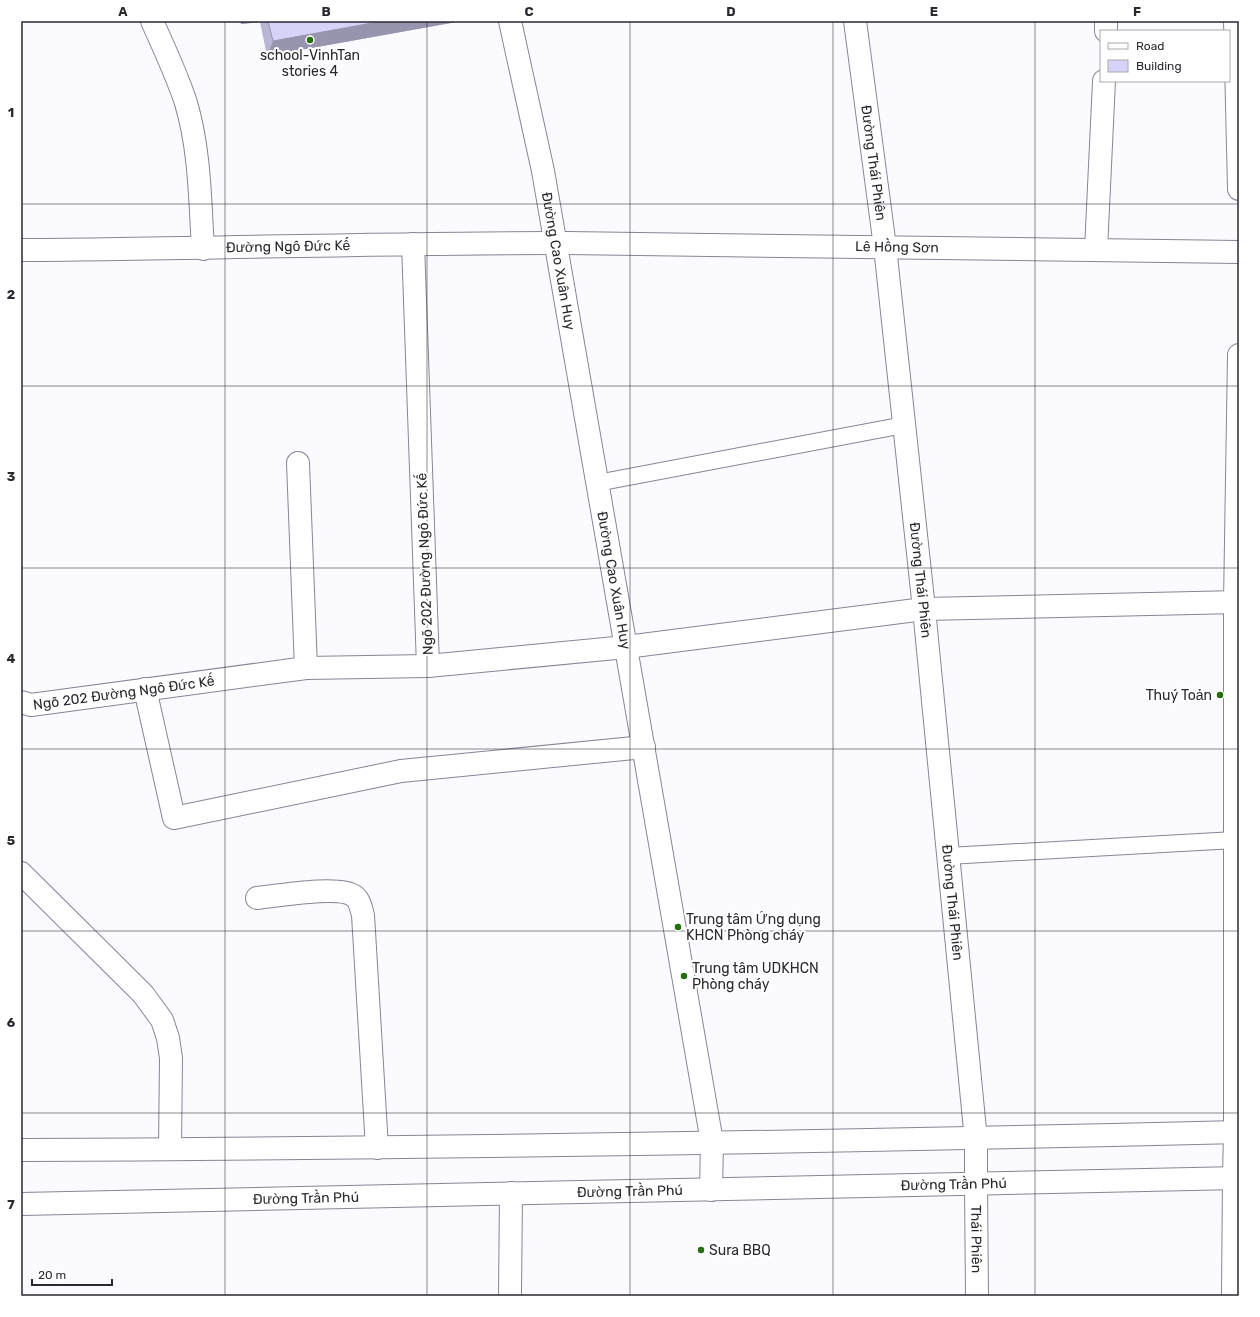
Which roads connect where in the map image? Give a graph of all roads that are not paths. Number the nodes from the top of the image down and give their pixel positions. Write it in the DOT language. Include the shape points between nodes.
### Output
graph roads {
  1 [pos="152,21"];
  2 [pos="510,21"];
  3 [pos="855,21"];
  4 [pos="1235,21"];
  5 [pos="1104,82"];
  6 [pos="1239,189"];
  7 [pos="555,243"];
  8 [pos="413,244"];
  9 [pos="885,247"];
  10 [pos="203,249"];
  11 [pos="21,250"];
  12 [pos="1096,250"];
  13 [pos="1239,252"];
  14 [pos="1239,355"];
  15 [pos="904,425"];
  16 [pos="298,463"];
  17 [pos="597,483"];
  18 [pos="1237,602"];
  19 [pos="924,608"];
  20 [pos="626,647"];
  21 [pos="428,666"];
  22 [pos="306,668"];
  23 [pos="145,689"];
  24 [pos="21,702"];
  25 [pos="644,747"];
  26 [pos="1236,853"];
  27 [pos="948,856"];
  28 [pos="21,874"];
  29 [pos="257,898"];
  30 [pos="1237,1132"];
  31 [pos="976,1140"];
  32 [pos="712,1142"];
  33 [pos="377,1148"];
  34 [pos="170,1149"];
  35 [pos="21,1150"];
  36 [pos="1236,1178"];
  37 [pos="976,1182"];
  38 [pos="711,1190"];
  39 [pos="511,1193"];
  40 [pos="21,1204"];
  41 [pos="510,1296"];
  42 [pos="977,1296"];
  43 [pos="1233,1296"];
  1 -- 10 [label="street" via="186,104 196,155"];
  2 -- 7 [label="street, Đường Cao Xuân Huy"];
  3 -- 9 [label="street, Đường Thái Phiên"];
  4 -- 6 [label="street"];
  5 -- 12 [label="street"];
  7 -- 8 [label="street, Đường Ngô Đức Kế"];
  7 -- 9 [label="street, Lê Hồng Sơn"];
  7 -- 17 [label="street, Đường Cao Xuân Huy"];
  8 -- 10 [label="street, Đường Ngô Đức Kế"];
  8 -- 21 [label="street, Ngõ 202 Đường Ngô Đức Kế"];
  9 -- 12 [label="street, Lê Hồng Sơn"];
  9 -- 15 [label="street, Đường Thái Phiên"];
  10 -- 11 [label="street, Đường Ngô Đức Kế"];
  12 -- 13 [label="street, Lê Hồng Sơn"];
  14 -- 18 [label="street"];
  15 -- 17 [label="lane"];
  15 -- 19 [label="street, Đường Thái Phiên"];
  16 -- 22 [label="street"];
  17 -- 20 [label="street, Đường Cao Xuân Huy"];
  18 -- 19 [label="street"];
  18 -- 26 [label="street"];
  19 -- 20 [label="street"];
  19 -- 27 [label="street, Đường Thái Phiên"];
  20 -- 21 [label="street"];
  20 -- 25 [label="street, Đường Cao Xuân Huy"];
  21 -- 22 [label="street, Ngõ 202 Đường Ngô Đức Kế"];
  22 -- 23 [label="street, Ngõ 202 Đường Ngô Đức Kế"];
  23 -- 24 [label="street, Ngõ 202 Đường Ngô Đức Kế" via="31,705"];
  23 -- 25 [label="street" via="174,818 401,770"];
  25 -- 32 [label="street, Đường Cao Xuân Huy"];
  26 -- 27 [label="lane"];
  26 -- 30 [label="street"];
  27 -- 31 [label="street, Đường Thái Phiên"];
  28 -- 34 [label="street" via="143,994 162,1020 171,1058"];
  29 -- 33 [label="street" via="332,891 347,893 358,901 363,915"];
  30 -- 31 [label="street"];
  30 -- 36 [label="street"];
  31 -- 32 [label="street"];
  31 -- 37 [label="street, Đường Thái Phiên"];
  32 -- 33 [label="street"];
  32 -- 38 [label="street, Đường Cao Xuân Huy"];
  33 -- 34 [label="street"];
  34 -- 35 [label="street"];
  36 -- 37 [label="street, Đường Trần Phú"];
  36 -- 43 [label="street"];
  37 -- 38 [label="street, Đường Trần Phú"];
  37 -- 42 [label="street, Thái Phiên"];
  38 -- 39 [label="street, Đường Trần Phú"];
  39 -- 40 [label="street, Đường Trần Phú"];
  39 -- 41 [label="street"];
}
